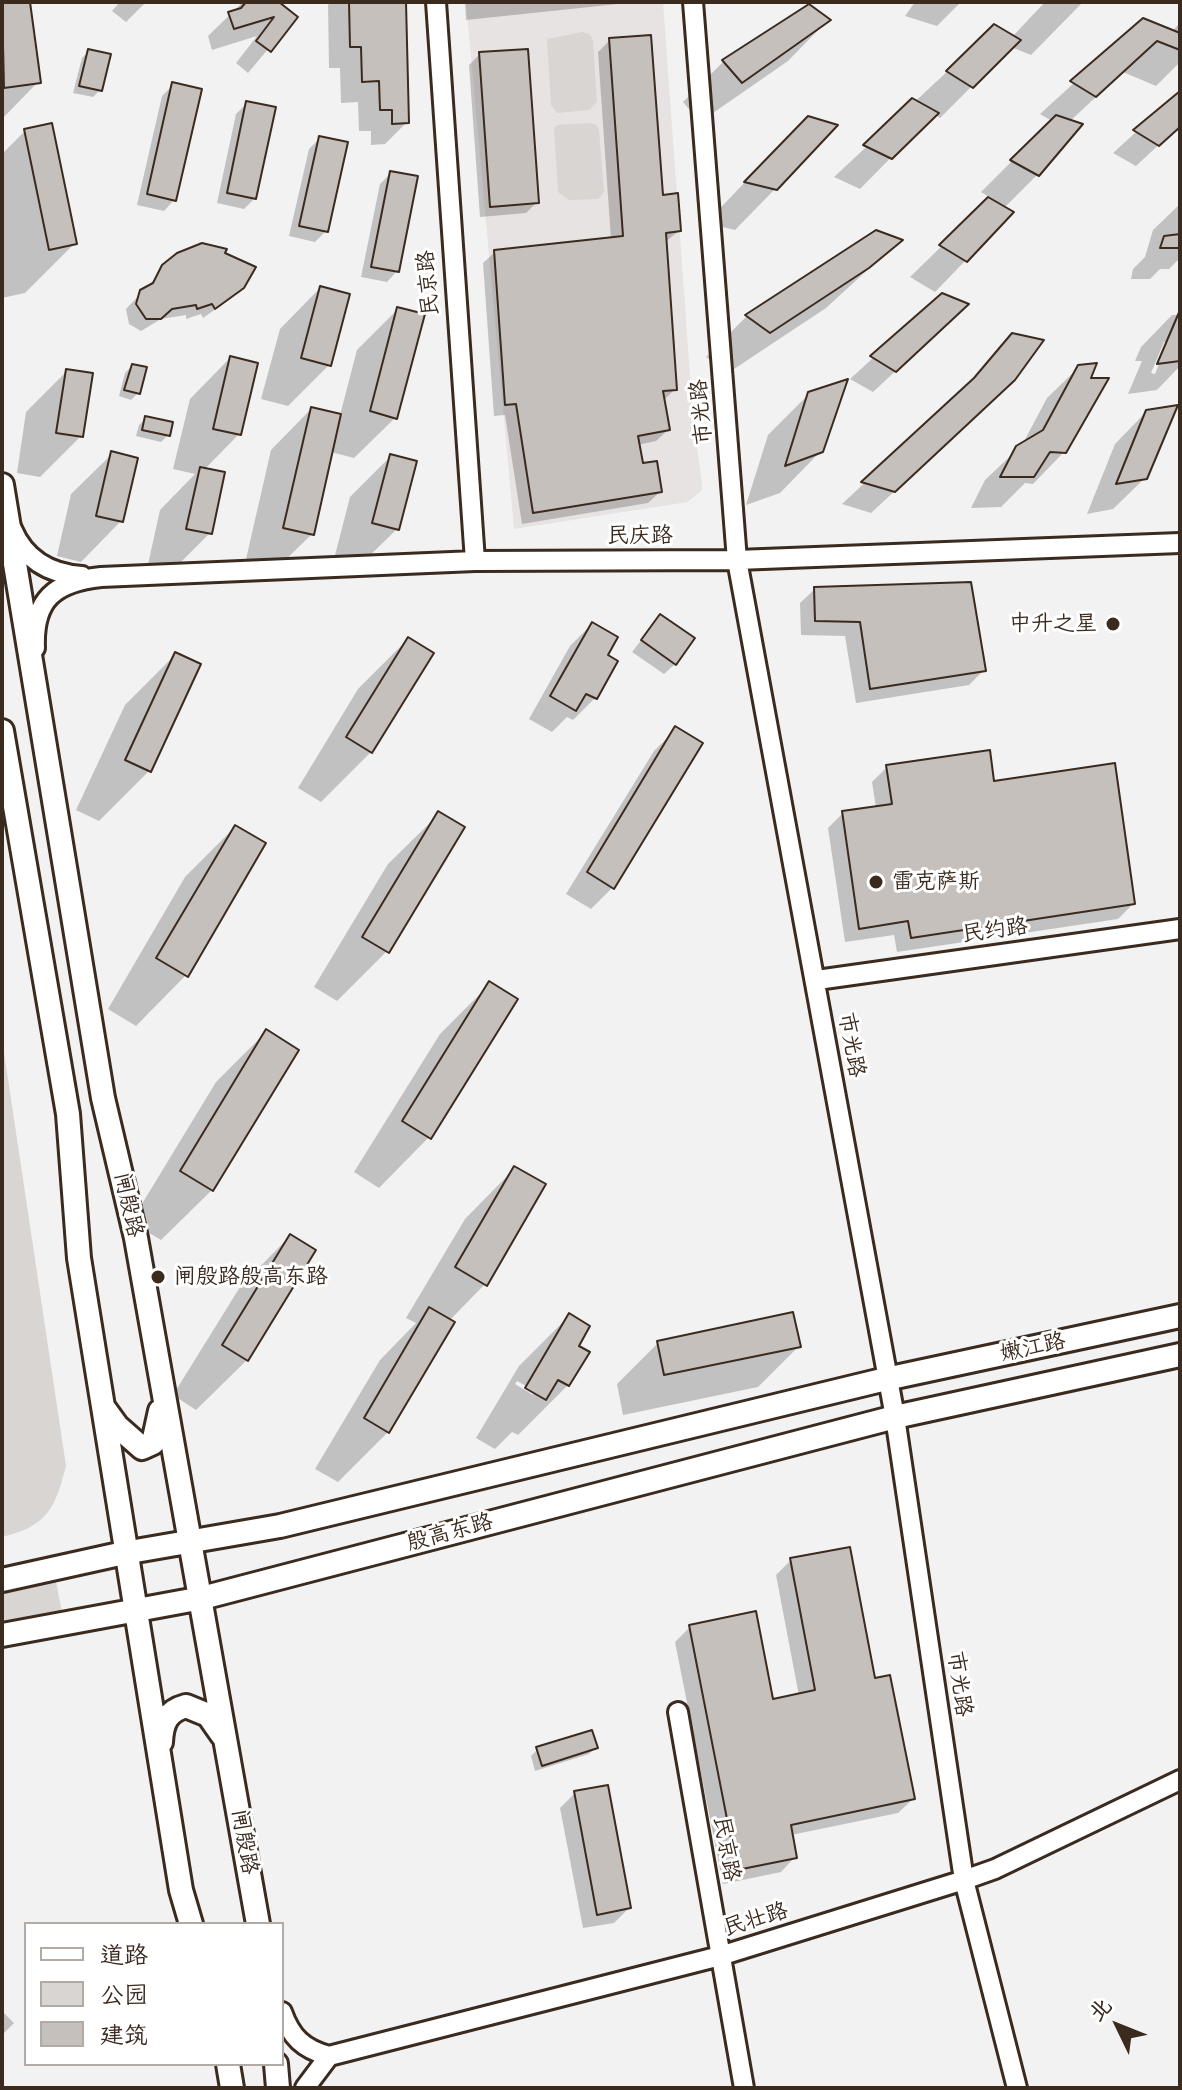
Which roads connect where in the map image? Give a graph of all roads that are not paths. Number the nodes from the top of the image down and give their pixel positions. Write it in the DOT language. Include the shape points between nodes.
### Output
graph roads {
  1 [pos="436,2"];
  2 [pos="693,2"];
  3 [pos="2,485"];
  4 [pos="7,514"];
  5 [pos="1180,543"];
  6 [pos="737,560"];
  7 [pos="475,561"];
  8 [pos="101,577"];
  9 [pos="36,679"];
  10 [pos="2,731"];
  11 [pos="1180,929"];
  12 [pos="817,980"];
  13 [pos="1180,1316"];
  14 [pos="1180,1355"];
  15 [pos="159,1375"];
  16 [pos="886,1379"];
  17 [pos="101,1404"];
  18 [pos="895,1417"];
  19 [pos="191,1540"];
  20 [pos="124,1553"];
  21 [pos="2,1580"];
  22 [pos="202,1598"];
  23 [pos="135,1611"];
  24 [pos="2,1635"];
  25 [pos="678,1712"];
  26 [pos="226,1743"];
  27 [pos="161,1755"];
  28 [pos="1180,1780"];
  29 [pos="964,1880"];
  30 [pos="190,1922"];
  31 [pos="258,1922"];
  32 [pos="720,1956"];
  33 [pos="284,2017"];
  34 [pos="329,2056"];
  35 [pos="228,2066"];
  36 [pos="276,2066"];
  37 [pos="232,2088"];
  38 [pos="278,2088"];
  39 [pos="305,2088"];
  40 [pos="744,2088"];
  41 [pos="1017,2088"];
  1 -- 7 [label="street, 民京路"];
  2 -- 6 [label="street, 市光路"];
  3 -- 4 [label="main road, 闸殷路"];
  4 -- 8 [label="street, 民庆路" via="22,549 41,566"];
  4 -- 9 [label="main road, 闸殷路"];
  5 -- 6 [label="street, 民庆路"];
  6 -- 7 [label="street, 民庆路"];
  6 -- 12 [label="street, 市光路"];
  7 -- 8 [label="street, 民庆路"];
  8 -- 9 [label="street, 民庆路" via="60,587 46,600 34,637"];
  9 -- 15 [label="main road, 闸殷路" via="103,1098 136,1238"];
  10 -- 17 [label="main road" via="68,1114 79,1258"];
  11 -- 12 [label="street, 民约路"];
  12 -- 16 [label="street, 市光路"];
  13 -- 16 [label="main road, 嫩江路"];
  14 -- 18 [label="main road, 嫩江路"];
  15 -- 17 [label="main road" via="159,1423 148,1448 127,1437"];
  15 -- 19 [label="main road, 闸殷路"];
  16 -- 18 [label="street, 市光路"];
  16 -- 19 [label="main road, 殷高东路" via="280,1526"];
  17 -- 20 [label="main road"];
  18 -- 22 [label="main road, 殷高东路"];
  18 -- 29 [label="street, 市光路"];
  19 -- 20 [label="main road, 殷高东路"];
  19 -- 22 [label="main road, 闸殷路"];
  20 -- 21 [label="main road, 殷高东路"];
  20 -- 23 [label="main road"];
  22 -- 23 [label="main road, 殷高东路"];
  22 -- 26 [label="main road, 闸殷路"];
  23 -- 24 [label="main road, 殷高东路"];
  23 -- 27 [label="main road"];
  25 -- 32 [label="street, 民京路"];
  26 -- 27 [label="main road" via="208,1715 186,1706 175,1709 162,1726"];
  26 -- 31 [label="main road, 闸殷路"];
  27 -- 30 [label="main road"];
  28 -- 29 [label="street, 民壮路"];
  29 -- 32 [label="street, 民壮路"];
  29 -- 41 [label="street, 市光路"];
  32 -- 34 [label="street, 民壮路"];
  32 -- 40 [label="street, 民京路"];
  33 -- 34 [label="street" via="293,2037"];
  34 -- 39 [label="street"];
  35 -- 37 [label="main road"];
  36 -- 38 [label="main road"];
}
